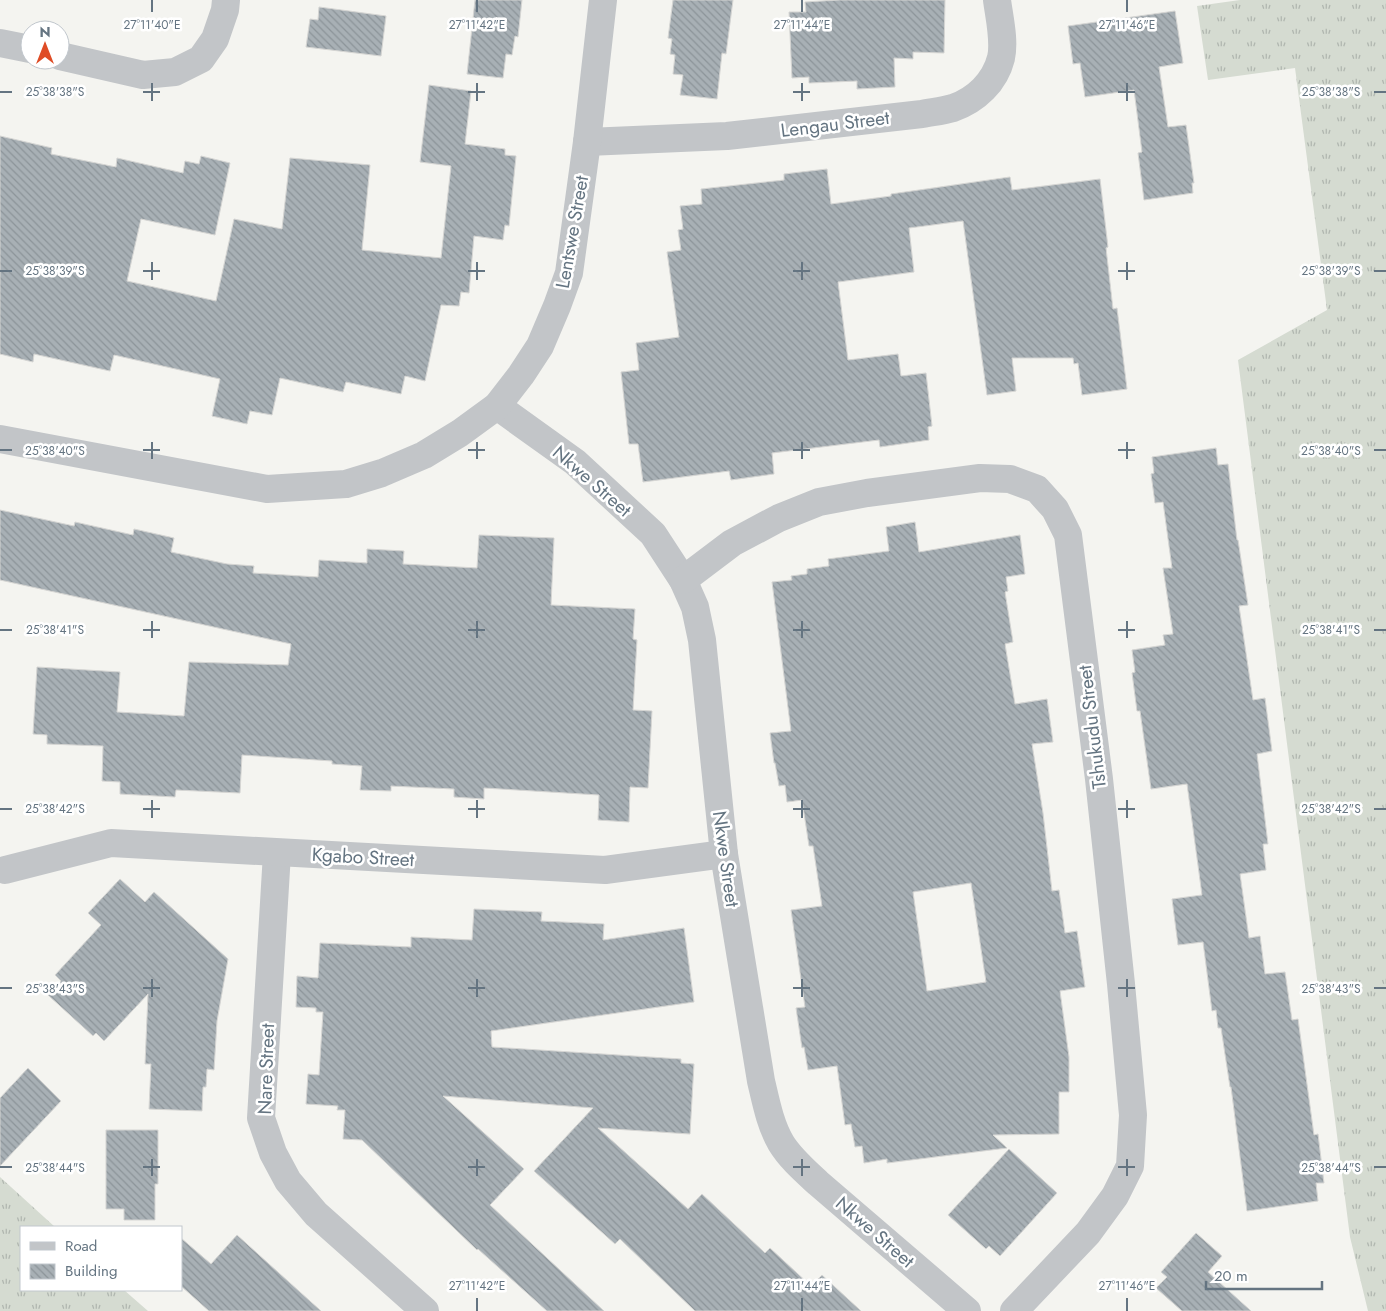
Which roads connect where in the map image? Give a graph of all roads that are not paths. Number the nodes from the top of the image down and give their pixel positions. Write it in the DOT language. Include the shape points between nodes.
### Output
graph roads {
  1 [pos="226,0"];
  2 [pos="603,0"];
  3 [pos="997,0"];
  4 [pos="0,42"];
  5 [pos="20,47"];
  6 [pos="70,58"];
  7 [pos="587,142"];
  8 [pos="497,406"];
  9 [pos="0,440"];
  10 [pos="683,580"];
  11 [pos="277,853"];
  12 [pos="724,854"];
  13 [pos="5,870"];
  14 [pos="425,1311"];
  15 [pos="967,1311"];
  16 [pos="1014,1311"];
  1 -- 6 [label="street" via="215,39 201,59 175,72 143,75"];
  2 -- 7 [label="street, Lentswe Street"];
  3 -- 7 [label="street, Lengau Street" via="1001,56 994,76 978,96 952,108 727,136"];
  4 -- 5 [label="street"];
  7 -- 8 [label="street, Lentswe Street" via="566,282 540,346"];
  8 -- 9 [label="street, Lentswe Street" via="424,455 346,484 308,487 267,489"];
  8 -- 10 [label="street, Nkwe Street" via="575,462 646,527"];
  10 -- 12 [label="street, Nkwe Street" via="695,607 702,640"];
  10 -- 16 [label="street, Tshukudu Street" via="732,543 778,518 820,502 980,478 1010,479 1037,489 1055,510 1068,535 1100,789 1133,1115 1130,1166 1115,1196 1088,1233"];
  11 -- 12 [label="street, Kgabo Street" via="605,870"];
  11 -- 13 [label="street, Kgabo Street" via="111,843"];
  11 -- 14 [label="street, Nare Street" via="261,1118 272,1153 288,1181 316,1214"];
  12 -- 15 [label="street, Nkwe Street" via="761,1081 768,1113 781,1143 818,1183"];
}
